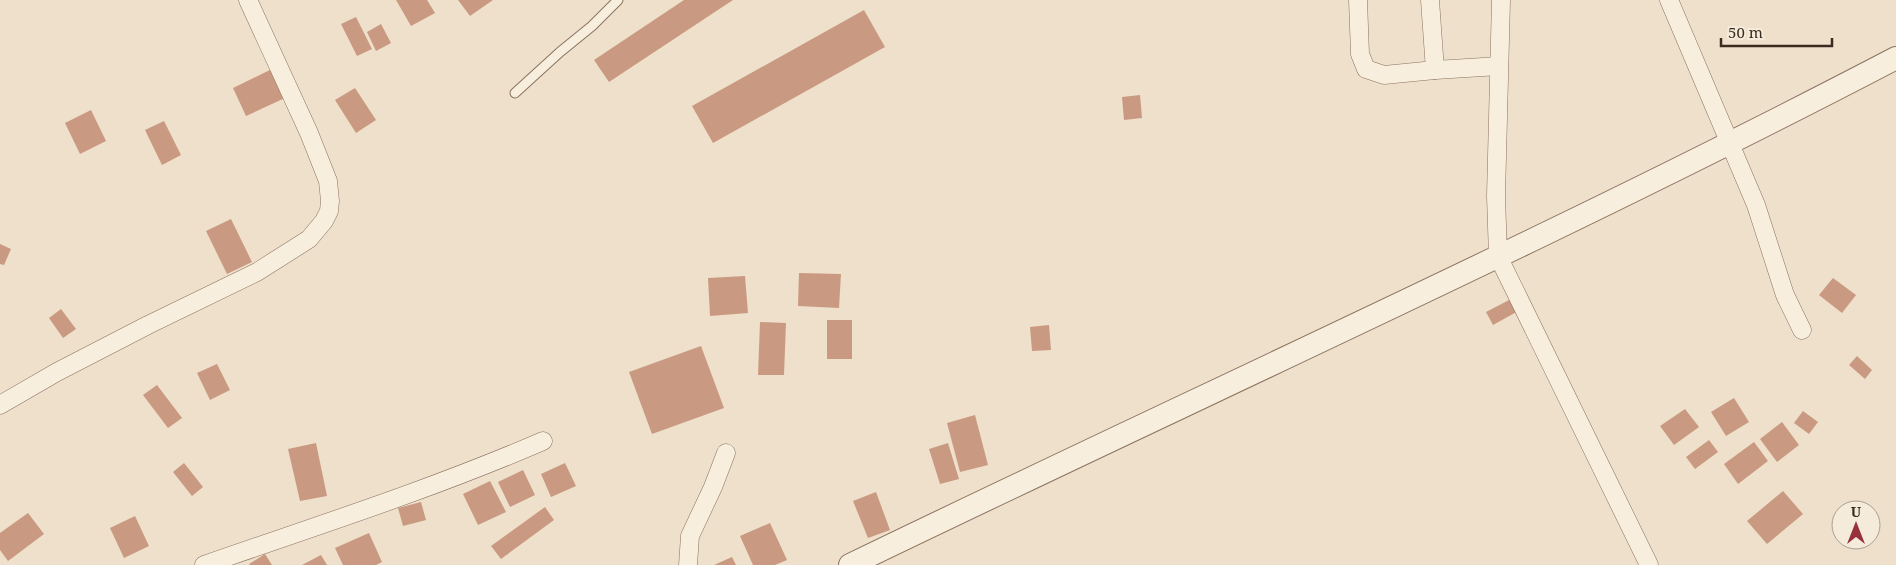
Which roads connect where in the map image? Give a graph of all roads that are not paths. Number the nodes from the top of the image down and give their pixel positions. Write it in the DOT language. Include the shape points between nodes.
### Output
graph roads {
  1 [pos="248,0"];
  2 [pos="618,0"];
  3 [pos="1358,0"];
  4 [pos="1430,0"];
  5 [pos="1501,0"];
  6 [pos="1669,0"];
  7 [pos="1896,58"];
  8 [pos="1499,66"];
  9 [pos="1435,70"];
  10 [pos="515,93"];
  11 [pos="1730,143"];
  12 [pos="1498,256"];
  13 [pos="1802,330"];
  14 [pos="0,405"];
  15 [pos="543,440"];
  16 [pos="726,453"];
  17 [pos="204,565"];
  18 [pos="688,565"];
  19 [pos="850,565"];
  20 [pos="1649,565"];
  1 -- 14 [label="street" via="328,181 329,211 324,221 309,239 257,272 57,372"];
  2 -- 10 [label="lane"];
  3 -- 9 [label="street" via="1360,54 1366,69 1384,75"];
  4 -- 9 [label="street"];
  5 -- 8 [label="street"];
  6 -- 11 [label="street"];
  7 -- 11 [label="street"];
  8 -- 9 [label="street"];
  8 -- 12 [label="street"];
  11 -- 12 [label="street"];
  11 -- 13 [label="street" via="1756,205 1785,295"];
  12 -- 19 [label="street"];
  12 -- 20 [label="street"];
  15 -- 17 [label="street" via="482,467 377,506"];
  16 -- 18 [label="street" via="690,536"];
}
